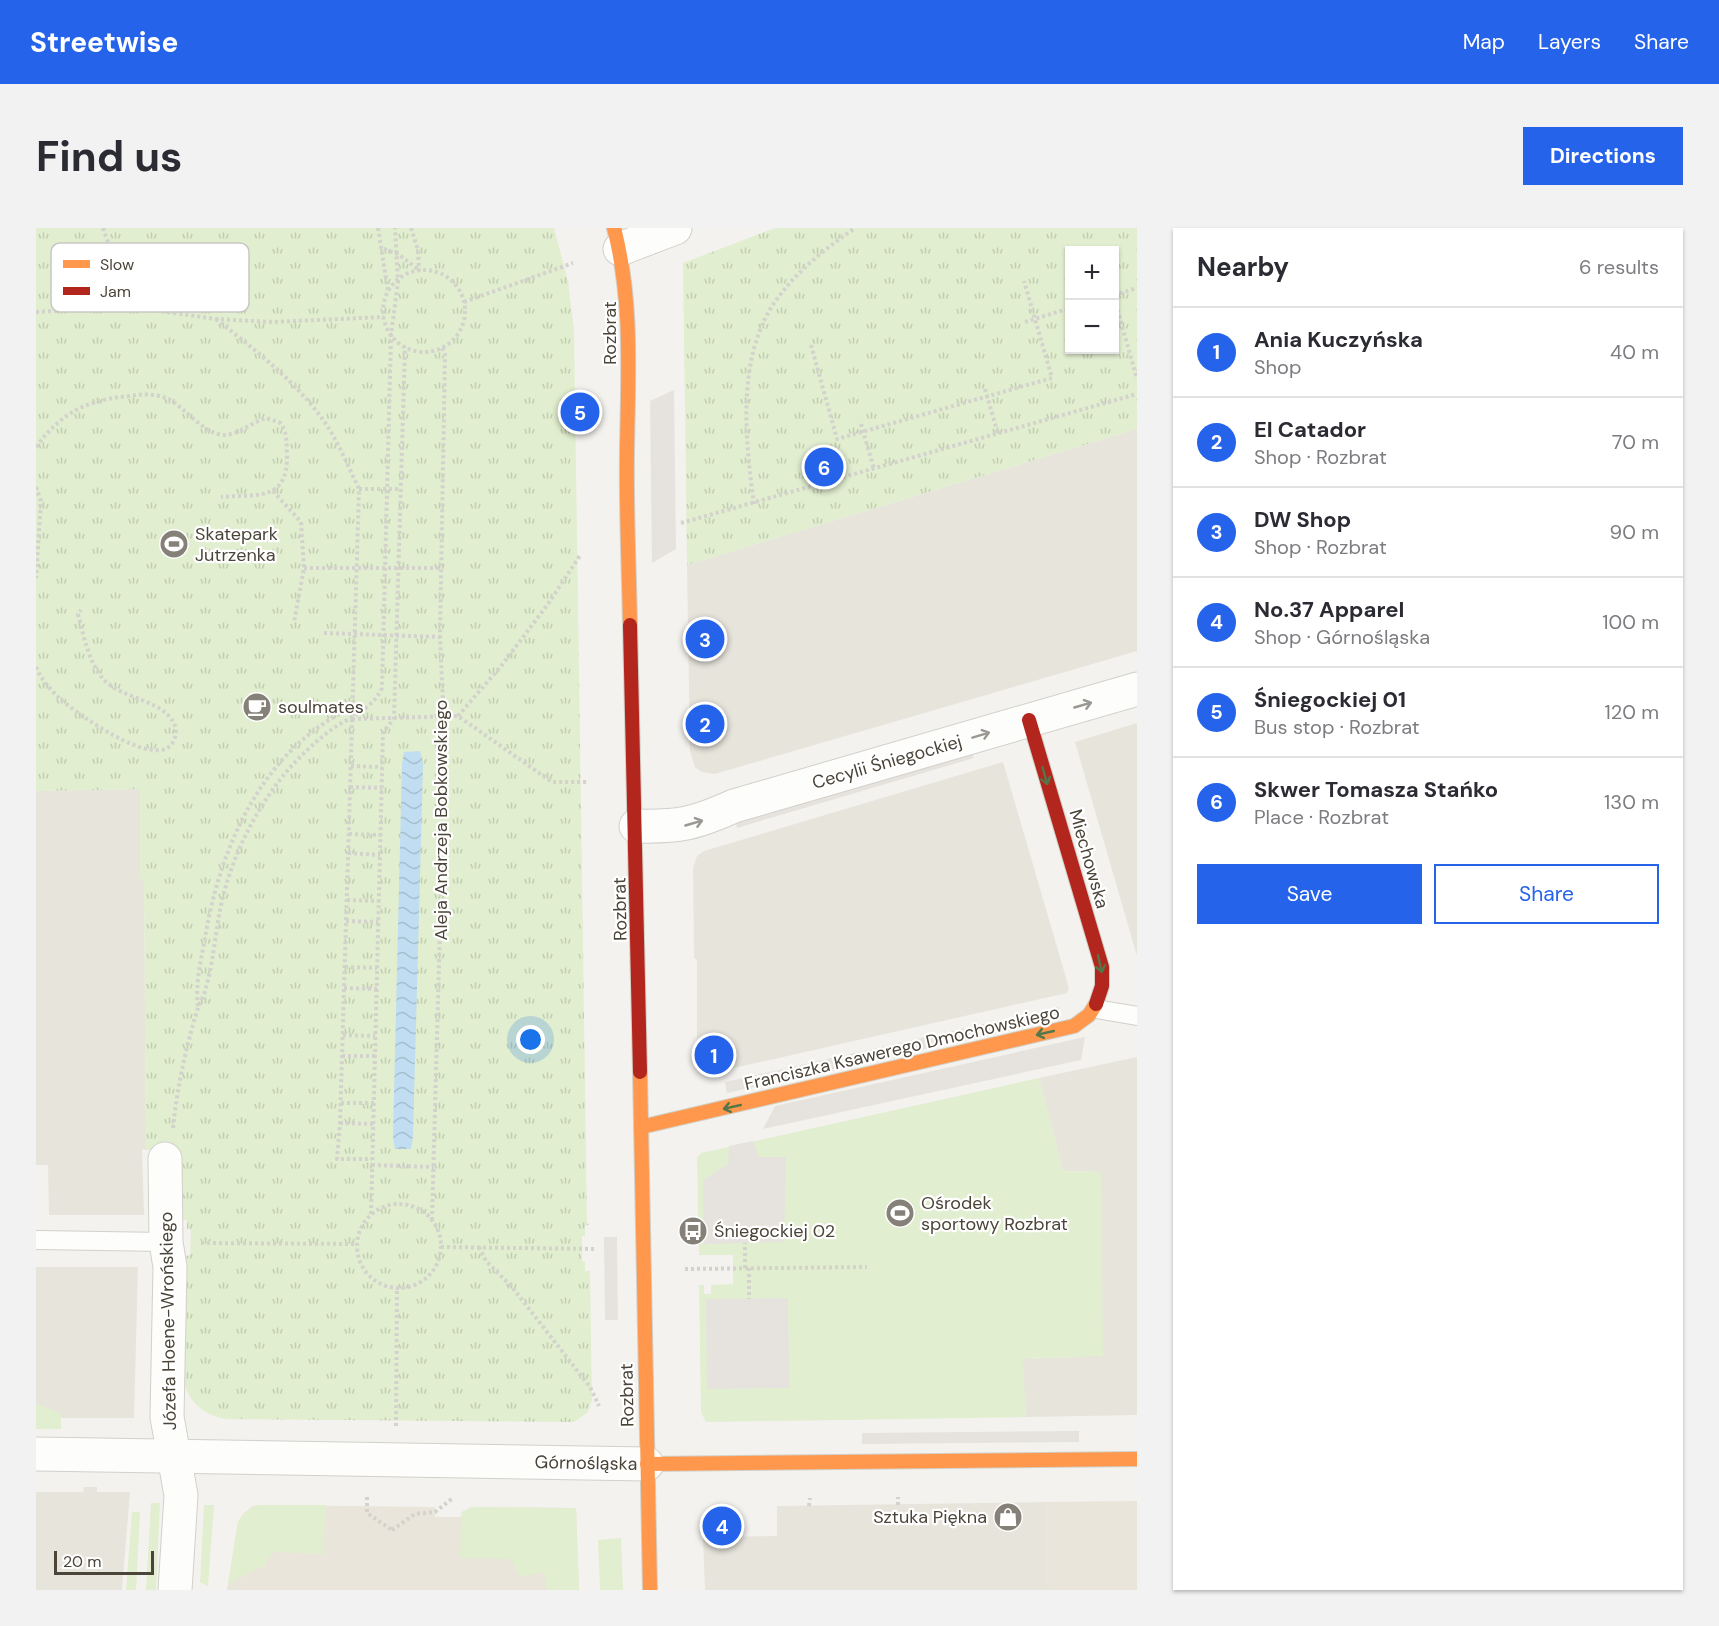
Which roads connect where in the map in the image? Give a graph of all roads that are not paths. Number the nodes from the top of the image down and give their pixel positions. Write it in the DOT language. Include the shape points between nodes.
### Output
graph roads {
  1 [pos="675,228"];
  2 [pos="617,238"];
  3 [pos="1137,688"];
  4 [pos="1029,720"];
  5 [pos="636,826"];
  6 [pos="1096,1009"];
  7 [pos="1137,1016"];
  8 [pos="641,1127"];
  9 [pos="165,1159"];
  10 [pos="38,1240"];
  11 [pos="166,1242"];
  12 [pos="36,1454"];
  13 [pos="176,1456"];
  14 [pos="1137,1459"];
  15 [pos="647,1464"];
  16 [pos="175,1590"];
  17 [pos="650,1590"];
  1 -- 2 [label="street"];
  2 -- 5 [label="street, Rozbrat" via="628,316 627,453"];
  4 -- 3 [label="street, Cecylii Śniegockiej, one-way"];
  5 -- 4 [label="street, Cecylii Śniegockiej, one-way" via="678,827 699,822 734,806"];
  4 -- 6 [label="street, Miechowska, one-way" via="1102,967"];
  5 -- 8 [label="street, Rozbrat"];
  6 -- 7 [label="lane"];
  6 -- 8 [label="street, Franciszka Ksawerego Dmochowskiego, one-way" via="1074,1026"];
  8 -- 15 [label="street, Rozbrat"];
  9 -- 11 [label="street, Józefa Hoene-Wrońskiego"];
  10 -- 11 [label="lane"];
  11 -- 13 [label="street, Józefa Hoene-Wrońskiego" via="170,1267 167,1417"];
  12 -- 13 [label="street, Górnośląska"];
  13 -- 15 [label="street, Górnośląska"];
  13 -- 16 [label="street, Józefa Hoene-Wrońskiego" via="181,1495"];
  14 -- 15 [label="street, Górnośląska"];
  15 -- 17 [label="street, Rozbrat"];
}
